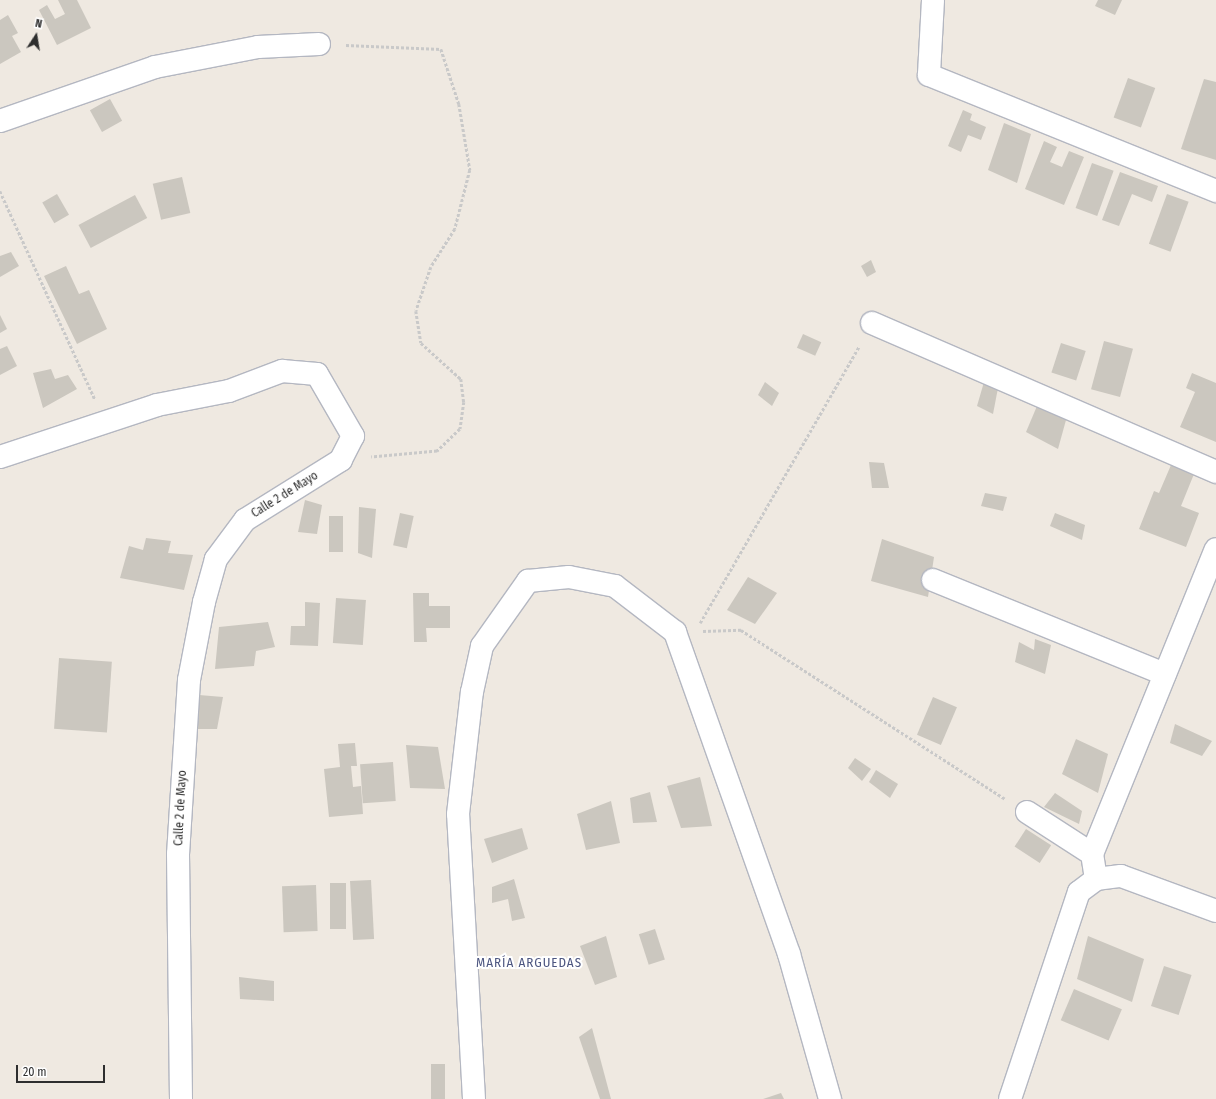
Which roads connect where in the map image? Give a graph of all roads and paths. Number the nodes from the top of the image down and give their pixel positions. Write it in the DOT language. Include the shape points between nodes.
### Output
graph roads {
  1 [pos="933,0"];
  2 [pos="320,44"];
  3 [pos="0,121"];
  4 [pos="0,191"];
  5 [pos="1216,191"];
  6 [pos="872,323"];
  7 [pos="106,423"];
  8 [pos="0,457"];
  9 [pos="341,460"];
  10 [pos="1216,472"];
  11 [pos="1216,549"];
  12 [pos="933,580"];
  13 [pos="685,632"];
  14 [pos="1165,674"];
  15 [pos="1026,812"];
  16 [pos="1092,854"];
  17 [pos="1096,879"];
  18 [pos="1216,911"];
  19 [pos="181,1099"];
  20 [pos="474,1099"];
  21 [pos="830,1099"];
  22 [pos="1010,1099"];
  1 -- 5 [label="street" via="929,74"];
  2 -- 3 [label="street" via="258,47 155,67"];
  2 -- 9 [label="path" via="441,49 459,104 470,170 455,229 431,267 416,311 421,343 461,379 464,402 460,429 437,451"];
  4 -- 7 [label="path"];
  6 -- 10 [label="street"];
  6 -- 13 [label="path"];
  7 -- 8 [label="street"];
  7 -- 9 [label="street" via="158,406 229,391 282,371 317,374 353,436"];
  9 -- 19 [label="street, Calle 2 de Mayo" via="245,520 216,559 204,602 189,680 178,854"];
  11 -- 14 [label="street"];
  12 -- 14 [label="street"];
  13 -- 15 [label="path" via="741,630"];
  13 -- 20 [label="street" via="615,586 569,577 528,581 482,646 472,692 458,814"];
  13 -- 21 [label="street" via="789,954"];
  14 -- 16 [label="street"];
  15 -- 16 [label="street"];
  16 -- 17 [label="street"];
  17 -- 18 [label="street" via="1121,876"];
  17 -- 22 [label="street" via="1079,892"];
}
